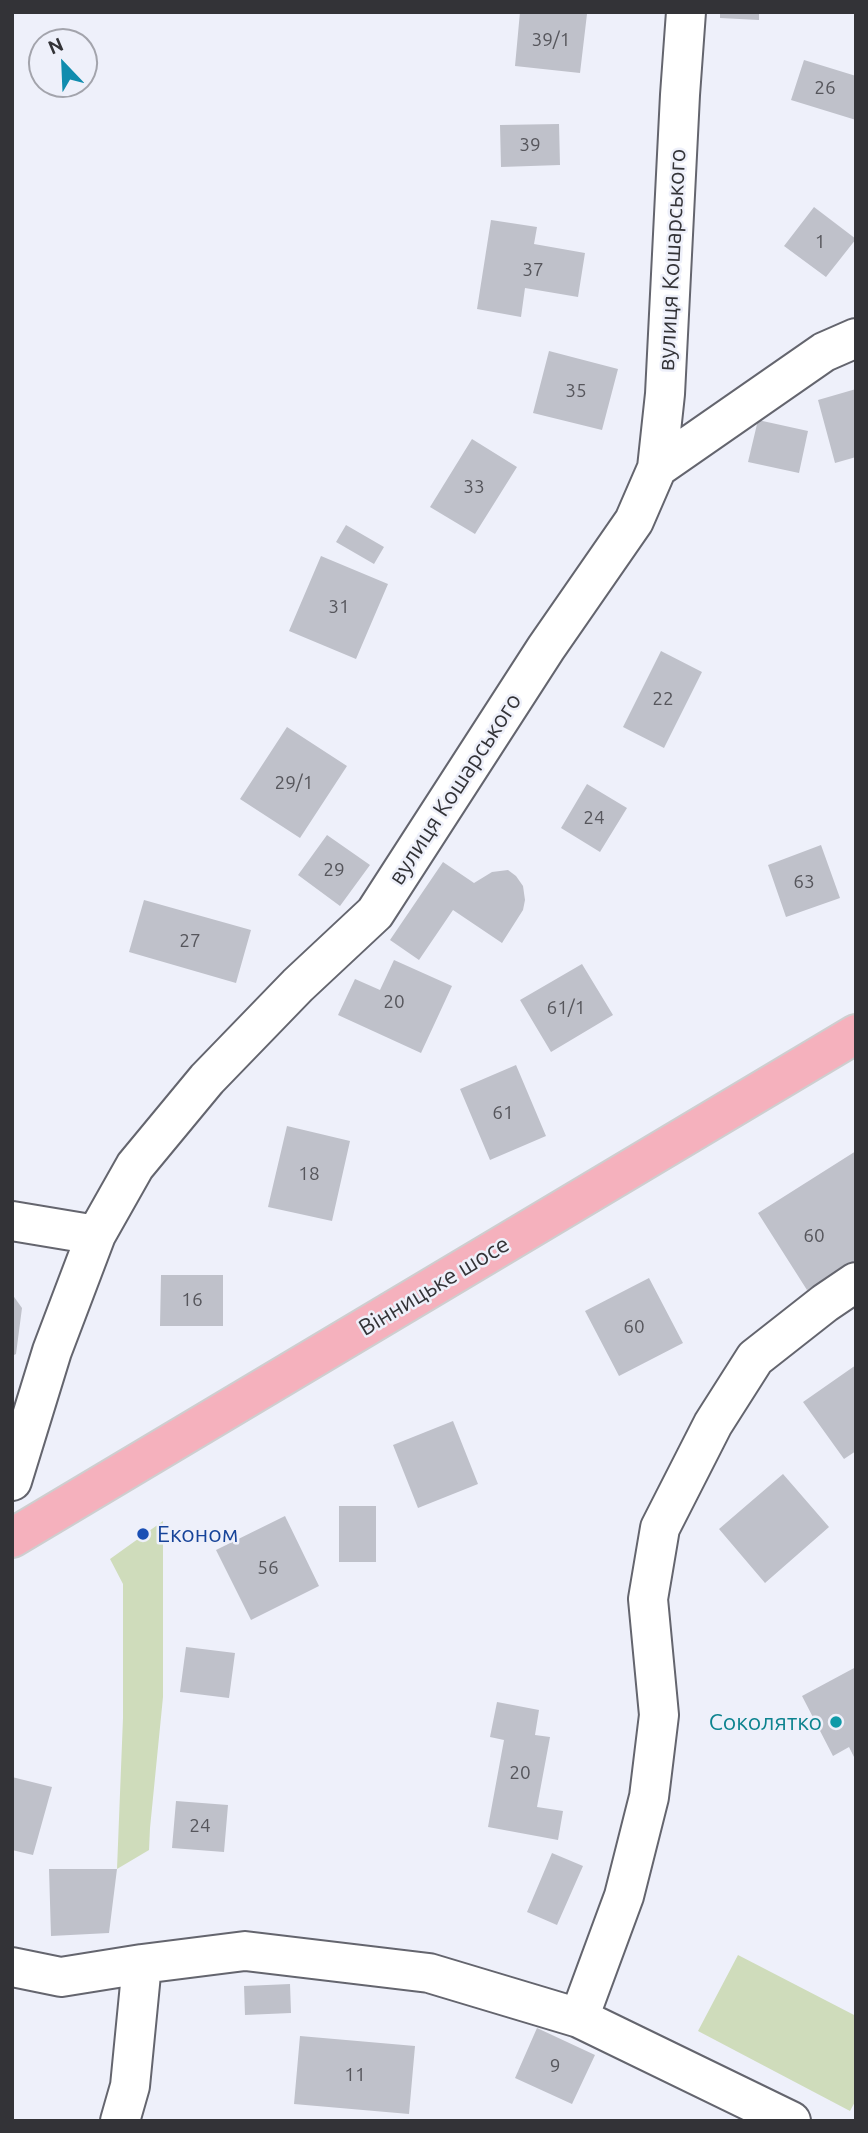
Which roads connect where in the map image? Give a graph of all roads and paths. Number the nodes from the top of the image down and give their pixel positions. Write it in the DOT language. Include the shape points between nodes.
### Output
graph roads {
  1 [pos="686,12"];
  2 [pos="856,338"];
  3 [pos="657,468"];
  4 [pos="856,1034"];
  5 [pos="12,1221"];
  6 [pos="96,1235"];
  7 [pos="856,1282"];
  8 [pos="12,1481"];
  9 [pos="12,1538"];
  10 [pos="142,1964"];
  11 [pos="12,1967"];
  12 [pos="579,2018"];
  13 [pos="120,2121"];
  14 [pos="790,2121"];
  1 -- 3 [label="street, вулиця Кошарського"];
  2 -- 3 [label="street" via="824,352"];
  3 -- 6 [label="street, вулиця Кошарського" via="634,521 375,913 207,1079 135,1166"];
  4 -- 9 [label="main road, Вінницьке шосе"];
  5 -- 6 [label="street"];
  6 -- 8 [label="street, вулиця Кошарського" via="52,1351"];
  7 -- 12 [label="street" via="755,1357 713,1424 660,1528 648,1599 659,1715 649,1797 624,1896"];
  10 -- 11 [label="street" via="61,1977"];
  10 -- 12 [label="street" via="245,1951 429,1973"];
  10 -- 13 [label="street" via="131,2086"];
  12 -- 14 [label="street"];
}
